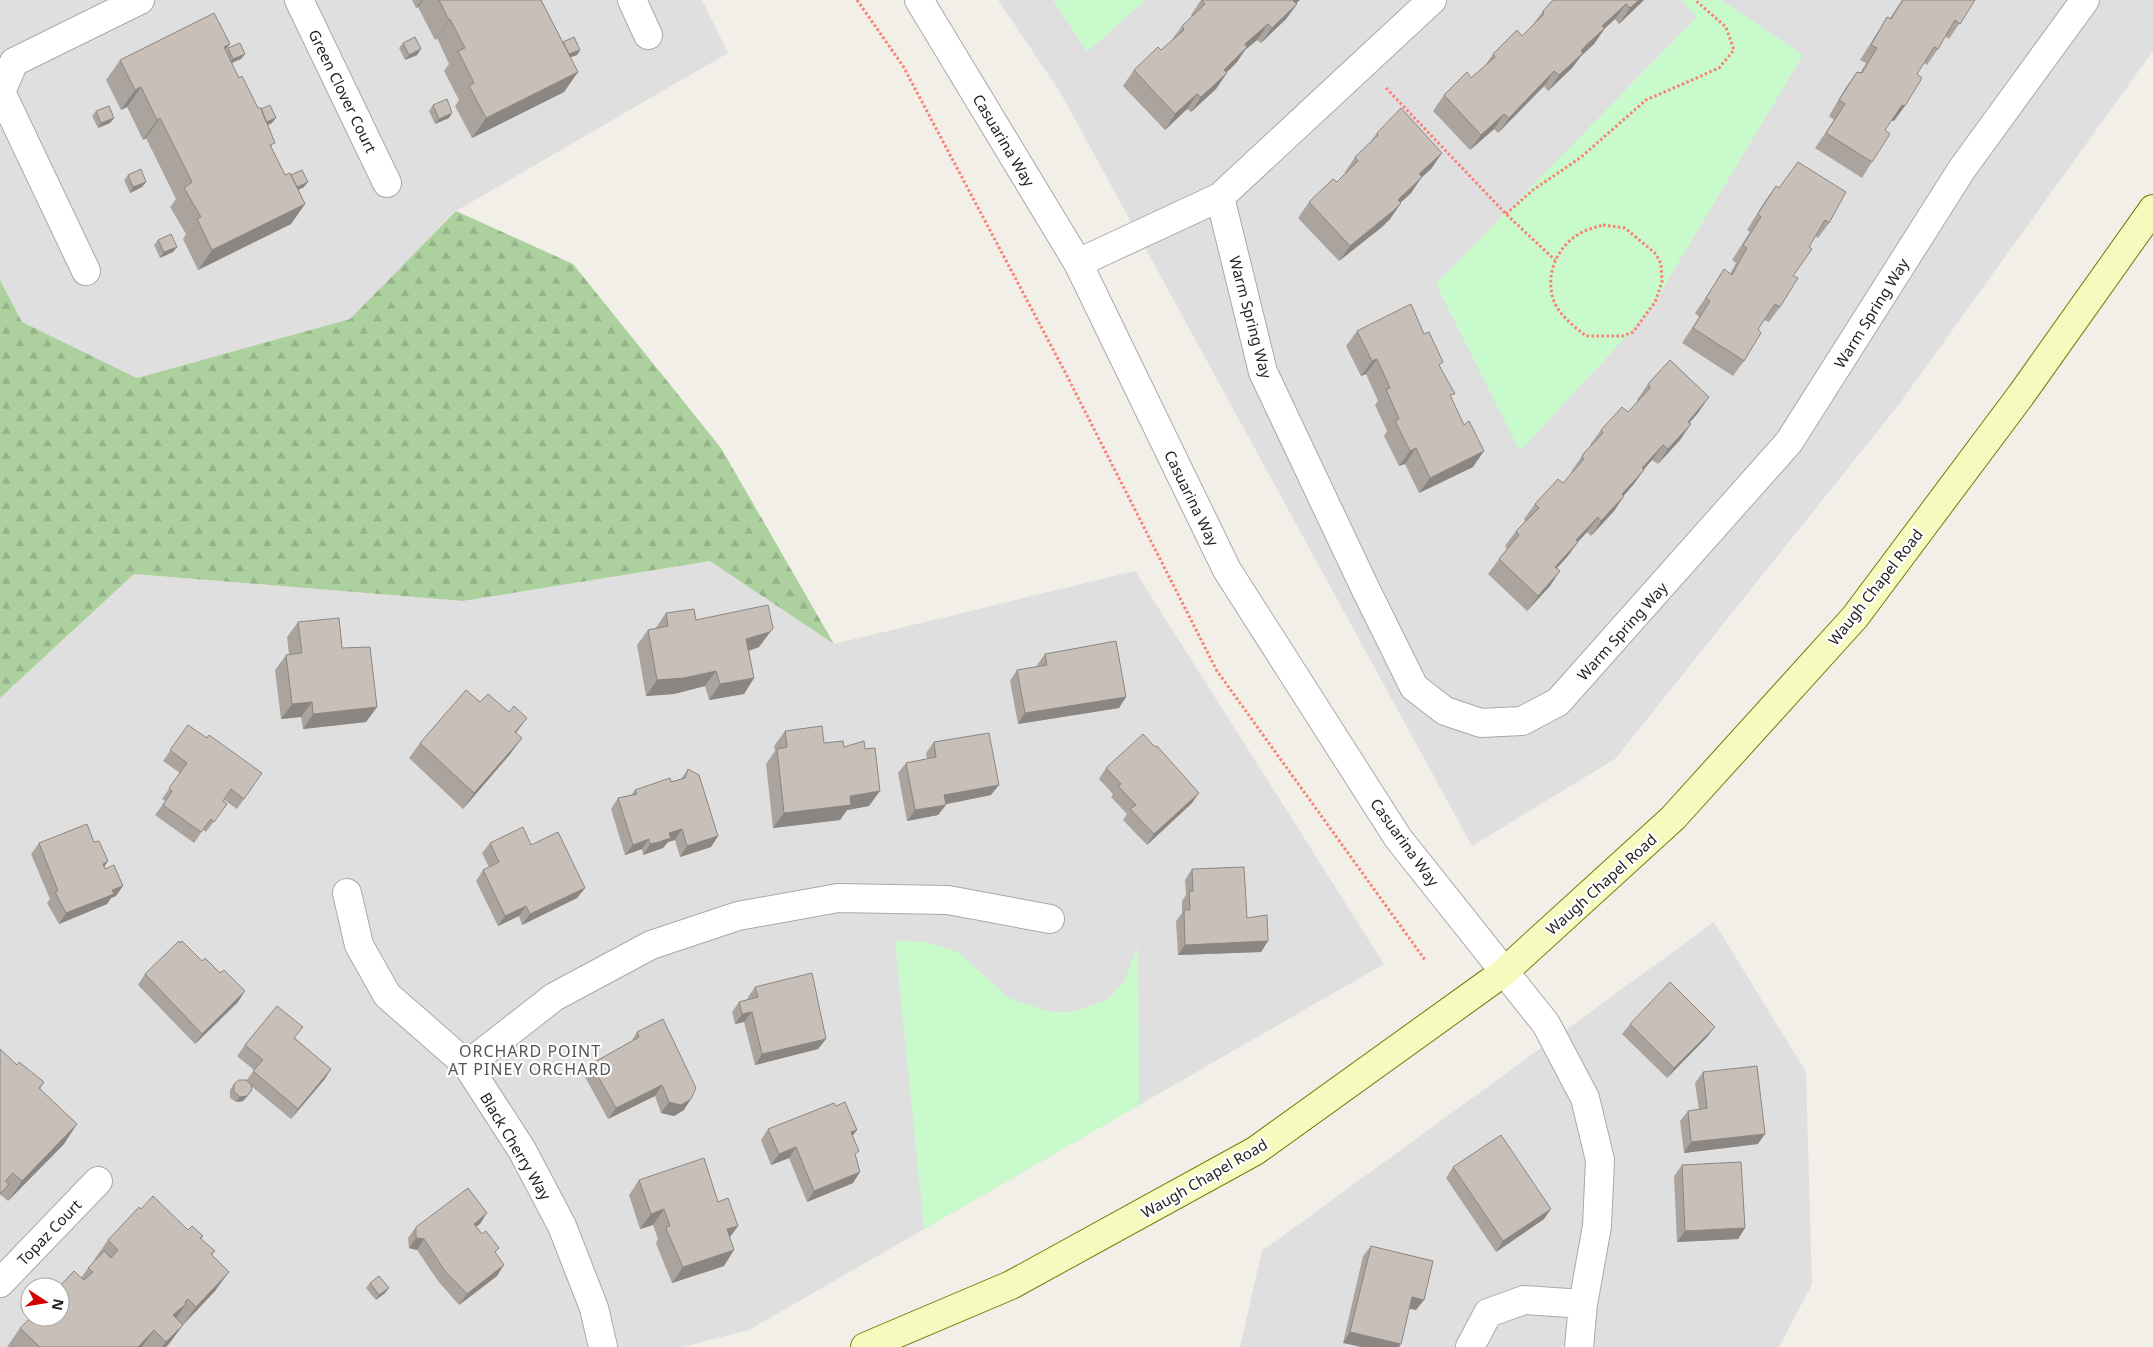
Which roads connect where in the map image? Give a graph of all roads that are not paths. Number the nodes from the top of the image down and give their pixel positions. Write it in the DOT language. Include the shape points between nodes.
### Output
graph roads {
  1 [pos="140,0"];
  2 [pos="299,0"];
  3 [pos="632,0"];
  4 [pos="919,0"];
  5 [pos="1432,0"];
  6 [pos="2074,3"];
  7 [pos="104,8"];
  8 [pos="648,35"];
  9 [pos="387,183"];
  10 [pos="1220,197"];
  11 [pos="2153,209"];
  12 [pos="1078,263"];
  13 [pos="86,272"];
  14 [pos="347,893"];
  15 [pos="1050,919"];
  16 [pos="1504,972"];
  17 [pos="467,1066"];
  18 [pos="98,1181"];
  19 [pos="0,1283"];
  20 [pos="1583,1304"];
  21 [pos="604,1347"];
  22 [pos="865,1347"];
  23 [pos="1470,1347"];
  24 [pos="1579,1347"];
  1 -- 7 [label="street"];
  2 -- 9 [label="street, Green Clover Court"];
  3 -- 8 [label="street"];
  4 -- 12 [label="street, Casuarina Way"];
  5 -- 10 [label="street"];
  6 -- 10 [label="street, Warm Spring Way" via="1962,169 1789,442 1558,702 1522,721 1481,723 1445,711 1414,687 1263,372"];
  7 -- 13 [label="street" via="14,62 1,92"];
  10 -- 12 [label="street"];
  11 -- 16 [label="main road, Waugh Chapel Road" via="2021,395 1854,617 1673,818"];
  12 -- 16 [label="street, Casuarina Way" via="1226,570 1398,838"];
  14 -- 17 [label="street, Black Cherry Way" via="359,945 387,995"];
  15 -- 17 [label="street" via="948,900 838,898 738,916 651,945 554,997"];
  16 -- 20 [label="street, Casuarina Way" via="1554,1037 1584,1098 1598,1151 1597,1226"];
  16 -- 22 [label="main road, Waugh Chapel Road" via="1255,1151 1011,1285"];
  17 -- 21 [label="street, Black Cherry Way" via="522,1150 562,1226 594,1308"];
  18 -- 19 [label="street, Topaz Court"];
  20 -- 23 [label="street" via="1524,1300 1506,1306 1488,1313"];
  20 -- 24 [label="street, Casuarina Way"];
}
